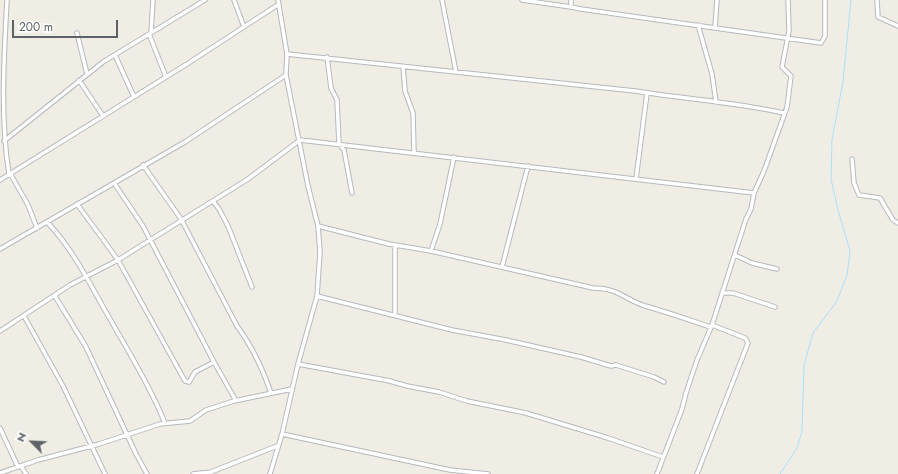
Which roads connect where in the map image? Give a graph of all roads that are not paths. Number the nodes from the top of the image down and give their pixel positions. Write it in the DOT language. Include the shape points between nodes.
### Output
graph roads {
  1 [pos="7,0"];
  2 [pos="153,0"];
  3 [pos="205,0"];
  4 [pos="234,0"];
  5 [pos="442,0"];
  6 [pos="522,0"];
  7 [pos="571,0"];
  8 [pos="717,0"];
  9 [pos="788,0"];
  10 [pos="825,0"];
  11 [pos="877,0"];
  12 [pos="279,2"];
  13 [pos="570,7"];
  14 [pos="698,25"];
  15 [pos="898,26"];
  16 [pos="244,27"];
  17 [pos="715,27"];
  18 [pos="77,33"];
  19 [pos="150,34"];
  20 [pos="786,38"];
  21 [pos="2,49"];
  22 [pos="287,54"];
  23 [pos="115,55"];
  24 [pos="327,57"];
  25 [pos="403,66"];
  26 [pos="456,72"];
  27 [pos="87,74"];
  28 [pos="286,76"];
  29 [pos="166,77"];
  30 [pos="79,80"];
  31 [pos="647,93"];
  32 [pos="134,97"];
  33 [pos="1,99"];
  34 [pos="716,102"];
  35 [pos="784,113"];
  36 [pos="103,116"];
  37 [pos="300,140"];
  38 [pos="4,141"];
  39 [pos="339,144"];
  40 [pos="414,153"];
  41 [pos="454,157"];
  42 [pos="852,159"];
  43 [pos="143,165"];
  44 [pos="528,166"];
  45 [pos="9,174"];
  46 [pos="636,179"];
  47 [pos="0,180"];
  48 [pos="114,183"];
  49 [pos="352,193"];
  50 [pos="754,193"];
  51 [pos="212,201"];
  52 [pos="77,204"];
  53 [pos="182,219"];
  54 [pos="47,222"];
  55 [pos="898,223"];
  56 [pos="318,226"];
  57 [pos="37,228"];
  58 [pos="151,241"];
  59 [pos="395,245"];
  60 [pos="0,249"];
  61 [pos="431,251"];
  62 [pos="735,255"];
  63 [pos="118,260"];
  64 [pos="502,267"];
  65 [pos="778,269"];
  66 [pos="86,278"];
  67 [pos="252,287"];
  68 [pos="722,293"];
  69 [pos="55,296"];
  70 [pos="317,296"];
  71 [pos="775,307"];
  72 [pos="395,315"];
  73 [pos="24,316"];
  74 [pos="711,326"];
  75 [pos="0,331"];
  76 [pos="214,362"];
  77 [pos="298,364"];
  78 [pos="664,382"];
  79 [pos="292,389"];
  80 [pos="271,393"];
  81 [pos="234,401"];
  82 [pos="165,423"];
  83 [pos="0,428"];
  84 [pos="127,434"];
  85 [pos="282,434"];
  86 [pos="277,446"];
  87 [pos="90,447"];
  88 [pos="663,457"];
  89 [pos="20,467"];
  90 [pos="0,473"];
  91 [pos="26,474"];
  92 [pos="105,474"];
  93 [pos="147,474"];
  94 [pos="193,474"];
  95 [pos="270,474"];
  96 [pos="488,474"];
  97 [pos="657,474"];
  98 [pos="697,474"];
  1 -- 21 [label="street"];
  2 -- 19 [label="street"];
  3 -- 19 [label="street"];
  4 -- 16 [label="street"];
  5 -- 26 [label="street"];
  6 -- 13 [label="street"];
  7 -- 13 [label="street"];
  8 -- 17 [label="street"];
  9 -- 20 [label="street" via="789,23"];
  10 -- 20 [label="street" via="825,36 822,42"];
  11 -- 15 [label="street" via="878,17"];
  12 -- 16 [label="street"];
  12 -- 22 [label="street"];
  13 -- 14 [label="street"];
  14 -- 17 [label="street"];
  14 -- 34 [label="street" via="712,74"];
  16 -- 29 [label="street"];
  17 -- 20 [label="street"];
  18 -- 27 [label="street"];
  19 -- 23 [label="street"];
  19 -- 29 [label="street"];
  20 -- 35 [label="street" via="782,67 790,74 791,81"];
  21 -- 33 [label="street"];
  22 -- 24 [label="street"];
  22 -- 28 [label="street"];
  23 -- 27 [label="street"];
  23 -- 32 [label="street"];
  24 -- 25 [label="street"];
  24 -- 39 [label="street" via="331,88 337,100"];
  25 -- 26 [label="street"];
  25 -- 40 [label="street" via="405,91 413,113"];
  26 -- 31 [label="street"];
  27 -- 30 [label="street"];
  28 -- 37 [label="street"];
  28 -- 43 [label="street" via="185,142"];
  29 -- 32 [label="street"];
  30 -- 36 [label="street"];
  30 -- 38 [label="street"];
  31 -- 34 [label="street"];
  31 -- 46 [label="street"];
  32 -- 36 [label="street"];
  33 -- 38 [label="street"];
  34 -- 35 [label="street"];
  35 -- 50 [label="street"];
  36 -- 45 [label="street"];
  37 -- 39 [label="street"];
  37 -- 51 [label="street" via="248,179"];
  37 -- 56 [label="street"];
  38 -- 45 [label="street"];
  39 -- 40 [label="street"];
  39 -- 49 [label="street" via="344,150"];
  40 -- 41 [label="street"];
  41 -- 44 [label="street"];
  41 -- 61 [label="street" via="440,224"];
  42 -- 55 [label="street" via="854,183 859,195 880,198 893,220"];
  43 -- 48 [label="street"];
  43 -- 53 [label="street"];
  44 -- 46 [label="street"];
  44 -- 64 [label="street"];
  45 -- 47 [label="street"];
  45 -- 57 [label="street" via="28,205"];
  46 -- 50 [label="street"];
  48 -- 52 [label="street"];
  48 -- 58 [label="street" via="144,226"];
  50 -- 62 [label="street"];
  51 -- 53 [label="street"];
  51 -- 67 [label="street" via="228,226"];
  52 -- 54 [label="street"];
  52 -- 63 [label="street"];
  53 -- 58 [label="street"];
  53 -- 80 [label="street" via="237,326 246,338"];
  54 -- 57 [label="street"];
  54 -- 66 [label="street" via="61,236"];
  56 -- 59 [label="street"];
  56 -- 70 [label="street" via="320,252"];
  57 -- 60 [label="street"];
  58 -- 63 [label="street"];
  58 -- 76 [label="street"];
  59 -- 61 [label="street"];
  59 -- 72 [label="street"];
  61 -- 64 [label="street"];
  62 -- 65 [label="street" via="752,263"];
  62 -- 68 [label="street"];
  63 -- 66 [label="street"];
  63 -- 76 [label="street" via="185,381 189,382 195,372"];
  64 -- 74 [label="street" via="593,288 606,288 646,306"];
  66 -- 69 [label="street"];
  66 -- 82 [label="street" via="134,360"];
  68 -- 71 [label="street" via="733,293"];
  68 -- 74 [label="street"];
  69 -- 73 [label="street"];
  69 -- 84 [label="street" via="86,347"];
  70 -- 72 [label="street"];
  70 -- 77 [label="street"];
  72 -- 78 [label="street" via="611,366 616,365"];
  73 -- 75 [label="street"];
  73 -- 87 [label="street" via="63,386"];
  74 -- 88 [label="street"];
  74 -- 98 [label="street" via="745,338 748,343"];
  76 -- 81 [label="street" via="226,381"];
  77 -- 79 [label="street"];
  77 -- 88 [label="street" via="390,380 467,401 526,413"];
  79 -- 80 [label="street"];
  79 -- 85 [label="street"];
  80 -- 81 [label="street"];
  81 -- 82 [label="street" via="206,410 190,421"];
  82 -- 84 [label="street"];
  83 -- 89 [label="street"];
  84 -- 87 [label="street"];
  84 -- 93 [label="street"];
  85 -- 86 [label="street"];
  85 -- 96 [label="street" via="450,470"];
  86 -- 94 [label="street" via="211,472"];
  86 -- 95 [label="street"];
  87 -- 89 [label="street"];
  87 -- 92 [label="street"];
  88 -- 97 [label="street"];
  89 -- 90 [label="street"];
  89 -- 91 [label="street"];
}
